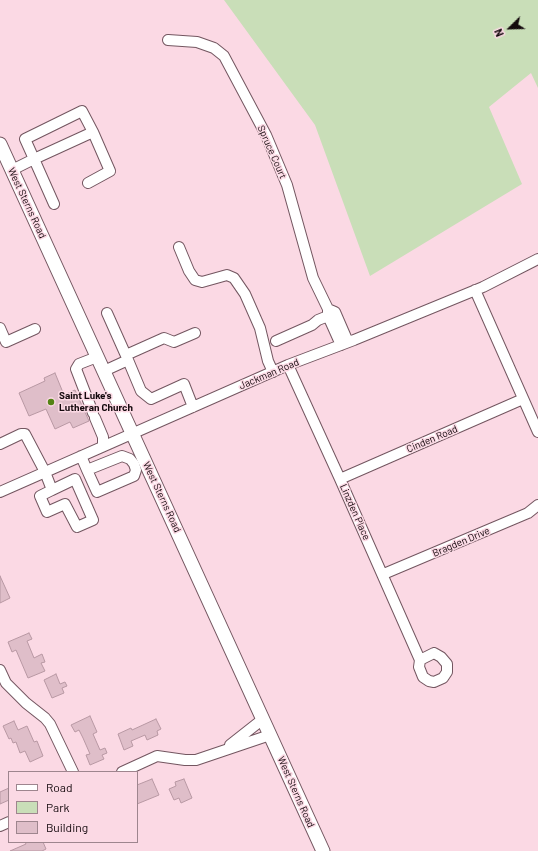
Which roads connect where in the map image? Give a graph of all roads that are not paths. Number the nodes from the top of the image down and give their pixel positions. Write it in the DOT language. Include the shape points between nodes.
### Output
graph roads {
  1 [pos="168,40"];
  2 [pos="93,132"];
  3 [pos="0,144"];
  4 [pos="34,159"];
  5 [pos="12,170"];
  6 [pos="88,183"];
  7 [pos="54,204"];
  8 [pos="180,247"];
  9 [pos="538,259"];
  10 [pos="475,290"];
  11 [pos="107,313"];
  12 [pos="328,313"];
  13 [pos="0,328"];
  14 [pos="35,330"];
  15 [pos="196,333"];
  16 [pos="276,341"];
  17 [pos="345,343"];
  18 [pos="97,357"];
  19 [pos="127,358"];
  20 [pos="288,365"];
  21 [pos="104,371"];
  22 [pos="273,372"];
  23 [pos="523,399"];
  24 [pos="193,407"];
  25 [pos="538,432"];
  26 [pos="132,433"];
  27 [pos="0,444"];
  28 [pos="103,446"];
  29 [pos="81,456"];
  30 [pos="87,470"];
  31 [pos="45,472"];
  32 [pos="340,479"];
  33 [pos="55,489"];
  34 [pos="0,492"];
  35 [pos="65,504"];
  36 [pos="538,505"];
  37 [pos="383,576"];
  38 [pos="420,660"];
  39 [pos="0,670"];
  40 [pos="263,719"];
  41 [pos="270,735"];
  42 [pos="225,749"];
  43 [pos="73,771"];
  44 [pos="124,771"];
  45 [pos="323,851"];
  1 -- 12 [label="street, Spruce Court" via="197,42 214,48 224,56 266,135 287,185 313,278"];
  2 -- 4 [label="street"];
  2 -- 4 [label="street" via="82,111 25,139"];
  2 -- 6 [label="street" via="110,172"];
  3 -- 5 [label="main road, West Sterns Road"];
  4 -- 5 [label="street"];
  4 -- 7 [label="street"];
  5 -- 18 [label="main road, West Sterns Road"];
  8 -- 22 [label="street" via="195,280 202,282 227,275 234,278 245,294 260,328"];
  9 -- 10 [label="street, Jackman Road"];
  10 -- 17 [label="street, Jackman Road"];
  10 -- 23 [label="street"];
  11 -- 19 [label="street"];
  12 -- 16 [label="street" via="312,325"];
  12 -- 17 [label="street, Spruce Court" via="334,312"];
  13 -- 14 [label="street" via="6,342"];
  15 -- 19 [label="street" via="174,342 164,338"];
  17 -- 20 [label="street, Jackman Road"];
  18 -- 21 [label="main road, West Sterns Road"];
  18 -- 28 [label="street" via="80,364 76,369 103,436"];
  19 -- 21 [label="street"];
  19 -- 24 [label="street" via="141,392 151,399 184,384"];
  20 -- 22 [label="street, Jackman Road"];
  20 -- 32 [label="street, Linzden Place"];
  21 -- 26 [label="main road, West Sterns Road"];
  22 -- 24 [label="street, Jackman Road"];
  23 -- 25 [label="street"];
  23 -- 32 [label="street, Cinden Road"];
  24 -- 26 [label="street, Jackman Road"];
  26 -- 28 [label="street, Jackman Road"];
  26 -- 40 [label="main road, West Sterns Road"];
  27 -- 31 [label="street" via="25,434"];
  28 -- 29 [label="street, Jackman Road"];
  29 -- 30 [label="street"];
  29 -- 31 [label="street, Jackman Road"];
  30 -- 30 [label="street" via="97,492 134,476 136,470 130,459 122,456"];
  31 -- 33 [label="street"];
  31 -- 34 [label="street, Jackman Road"];
  32 -- 37 [label="street, Linzden Place"];
  33 -- 35 [label="street"];
  33 -- 35 [label="street" via="40,496 47,512"];
  33 -- 35 [label="street" via="75,479 93,520 77,527"];
  36 -- 37 [label="street, Bragden Drive" via="528,513"];
  37 -- 38 [label="street, Linzden Place"];
  39 -- 43 [label="street" via="6,683 50,724"];
  40 -- 41 [label="main road, West Sterns Road"];
  40 -- 42 [label="street"];
  41 -- 42 [label="street"];
  41 -- 45 [label="main road, West Sterns Road"];
  42 -- 44 [label="street" via="196,760 157,756"];
}
